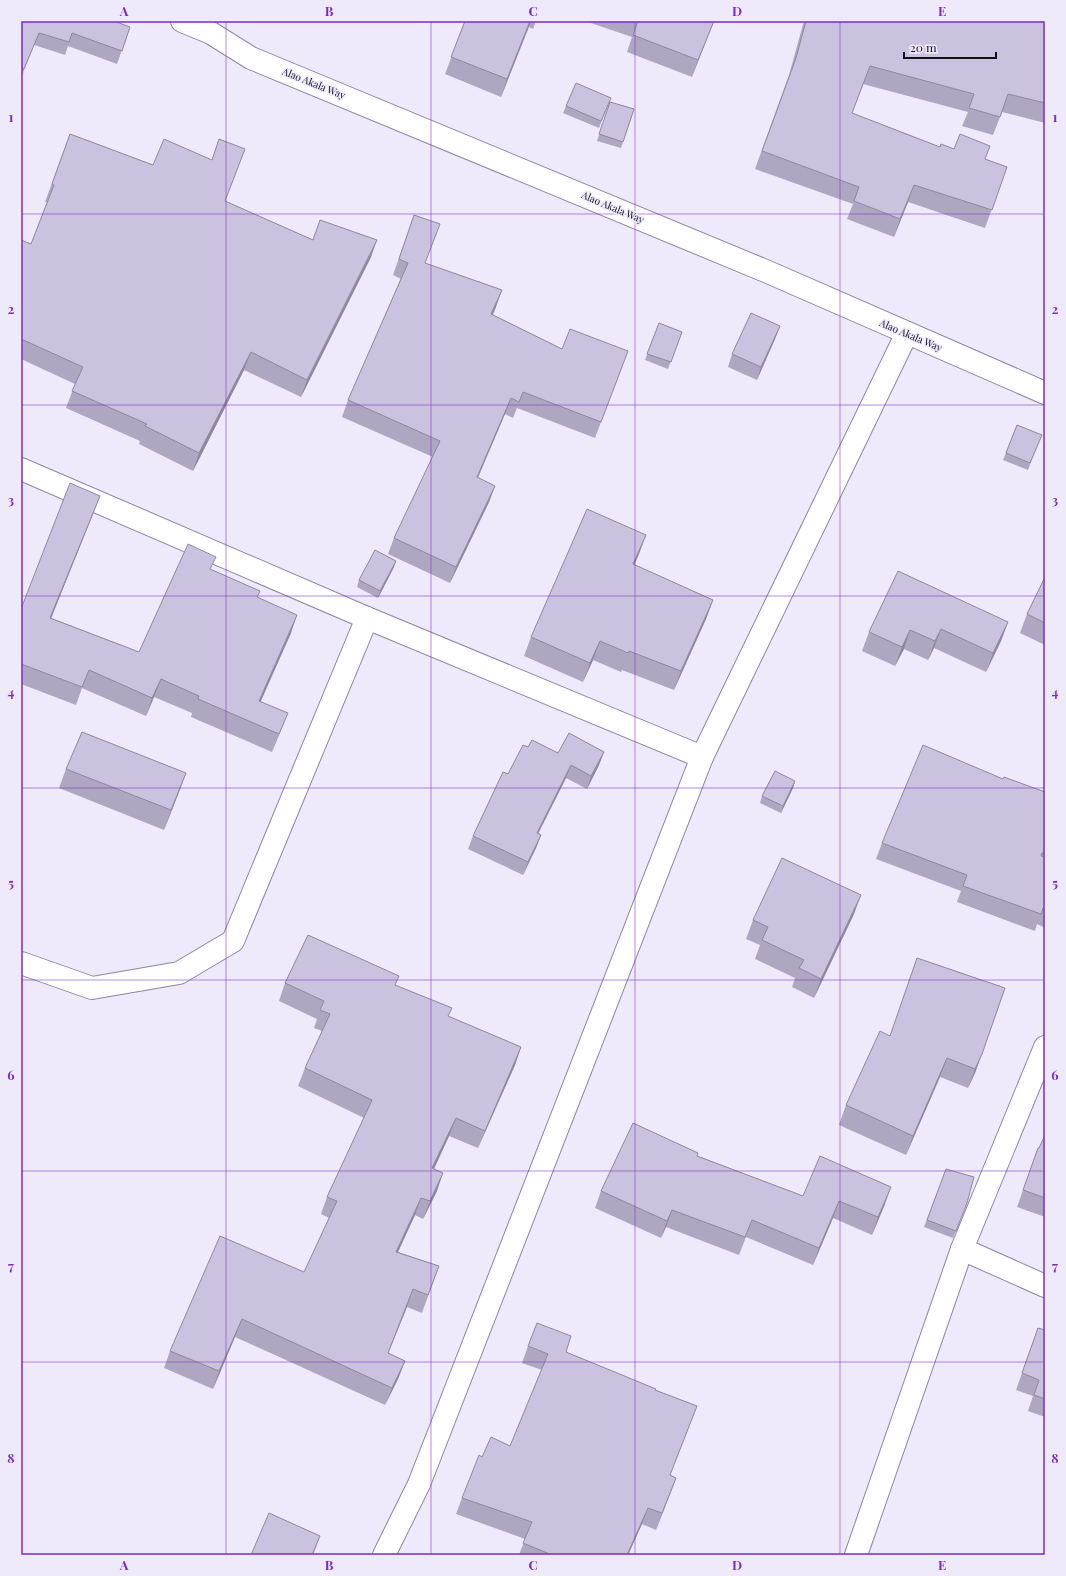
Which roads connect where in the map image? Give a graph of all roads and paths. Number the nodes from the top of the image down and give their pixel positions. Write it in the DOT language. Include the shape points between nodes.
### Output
graph roads {
  1 [pos="182,21"];
  2 [pos="213,27"];
  3 [pos="907,333"];
  4 [pos="1045,393"];
  5 [pos="21,469"];
  6 [pos="367,618"];
  7 [pos="702,757"];
  8 [pos="21,963"];
  9 [pos="1045,1047"];
  10 [pos="962,1248"];
  11 [pos="1045,1286"];
  12 [pos="384,1555"];
  13 [pos="856,1555"];
  1 -- 2 [label="street, Alao Akala Way"];
  2 -- 3 [label="street, Alao Akala Way" via="251,58 746,263"];
  3 -- 4 [label="street, Alao Akala Way"];
  3 -- 7 [label="street"];
  5 -- 6 [label="street"];
  6 -- 7 [label="street"];
  6 -- 8 [label="street" via="233,941 179,973 92,988"];
  7 -- 12 [label="street" via="419,1484"];
  9 -- 10 [label="street"];
  10 -- 11 [label="street"];
  10 -- 13 [label="street"];
}
